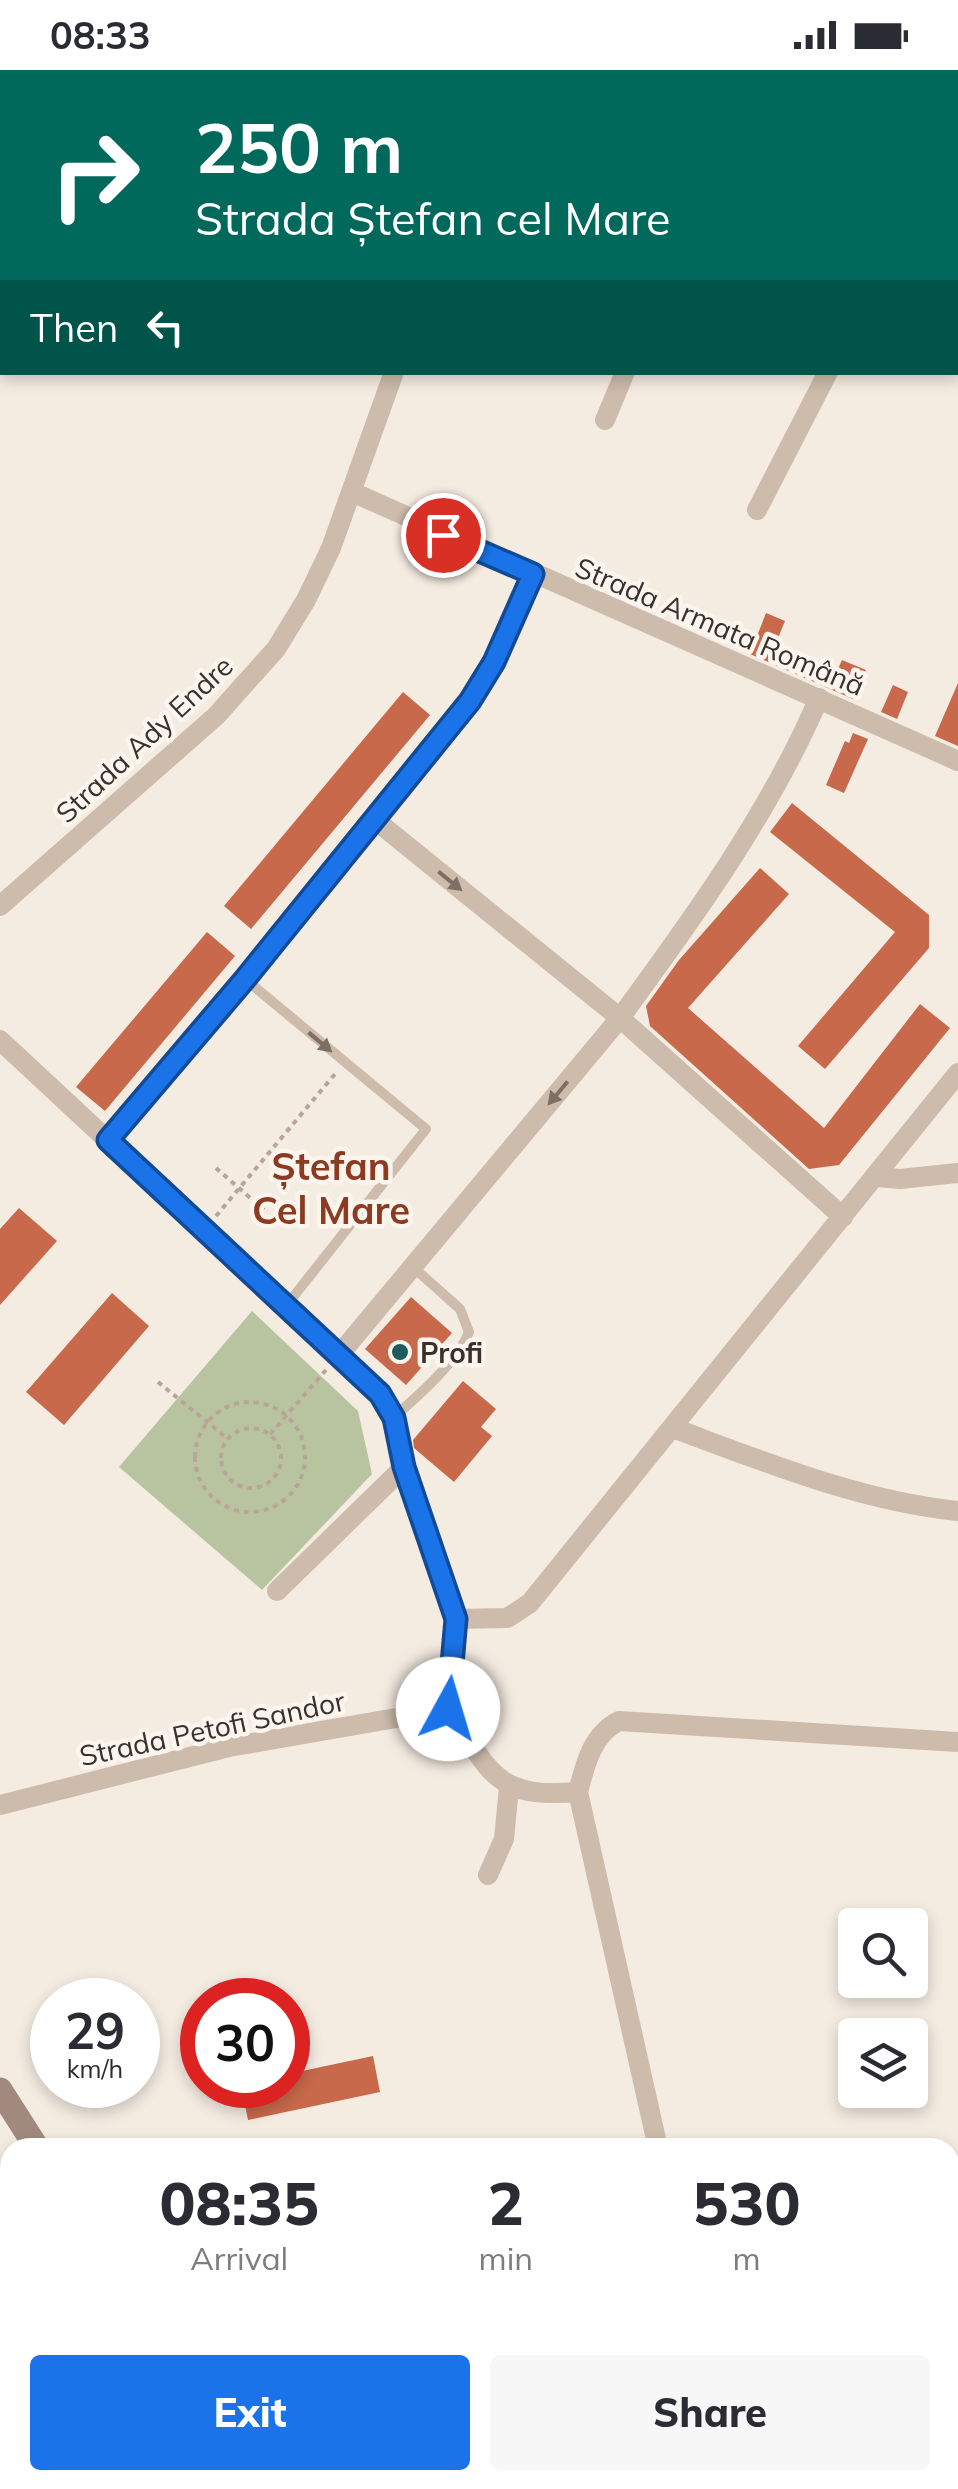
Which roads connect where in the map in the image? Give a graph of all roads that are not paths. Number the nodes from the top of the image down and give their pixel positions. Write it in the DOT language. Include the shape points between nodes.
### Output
graph roads {
  1 [pos="393,375"];
  2 [pos="624,375"];
  3 [pos="826,375"];
  4 [pos="605,420"];
  5 [pos="352,492"];
  6 [pos="756,510"];
  7 [pos="533,574"];
  8 [pos="819,698"];
  9 [pos="958,760"];
  10 [pos="374,819"];
  11 [pos="0,906"];
  12 [pos="245,979"];
  13 [pos="620,1018"];
  14 [pos="0,1040"];
  15 [pos="958,1074"];
  16 [pos="108,1140"];
  17 [pos="958,1173"];
  18 [pos="877,1176"];
  19 [pos="844,1217"];
  20 [pos="413,1267"];
  21 [pos="286,1306"];
  22 [pos="339,1355"];
  23 [pos="394,1418"];
  24 [pos="673,1428"];
  25 [pos="404,1467"];
  26 [pos="958,1511"];
  27 [pos="276,1591"];
  28 [pos="456,1619"];
  29 [pos="448,1709"];
  30 [pos="958,1742"];
  31 [pos="509,1786"];
  32 [pos="578,1792"];
  33 [pos="0,1805"];
  34 [pos="488,1875"];
  35 [pos="0,2090"];
  36 [pos="31,2138"];
  37 [pos="656,2138"];
  1 -- 5 [label="street, Strada Ady Endre"];
  2 -- 4 [label="street"];
  3 -- 6 [label="street"];
  5 -- 7 [label="street, Strada Armata Română"];
  5 -- 11 [label="street, Strada Ady Endre" via="306,600 248,684"];
  7 -- 8 [label="street, Strada Armata Română"];
  7 -- 10 [label="street" via="470,701"];
  8 -- 9 [label="street, Strada Armata Română"];
  8 -- 13 [label="street" via="752,826"];
  10 -- 12 [label="street"];
  10 -- 13 [label="street, one-way"];
  12 -- 16 [label="street"];
  12 -- 21 [label="lane, one-way" via="426,1130"];
  13 -- 19 [label="street"];
  13 -- 20 [label="street, one-way"];
  14 -- 16 [label="street"];
  15 -- 18 [label="street"];
  16 -- 21 [label="street"];
  17 -- 18 [label="street"];
  18 -- 19 [label="street"];
  19 -- 24 [label="street"];
  20 -- 22 [label="street"];
  20 -- 23 [label="lane" via="460,1309 469,1332"];
  21 -- 22 [label="street"];
  22 -- 23 [label="street" via="380,1394"];
  23 -- 25 [label="street"];
  24 -- 26 [label="street" via="852,1490"];
  24 -- 28 [label="street" via="530,1603 508,1618"];
  25 -- 27 [label="street"];
  25 -- 28 [label="street"];
  28 -- 29 [label="street"];
  29 -- 31 [label="street"];
  29 -- 33 [label="street, Strada Petofi Sandor" via="229,1746"];
  30 -- 32 [label="street" via="619,1721 598,1739"];
  31 -- 32 [label="street"];
  31 -- 34 [label="street" via="504,1839"];
  32 -- 37 [label="street"];
  35 -- 36 [label="main road"];
}
